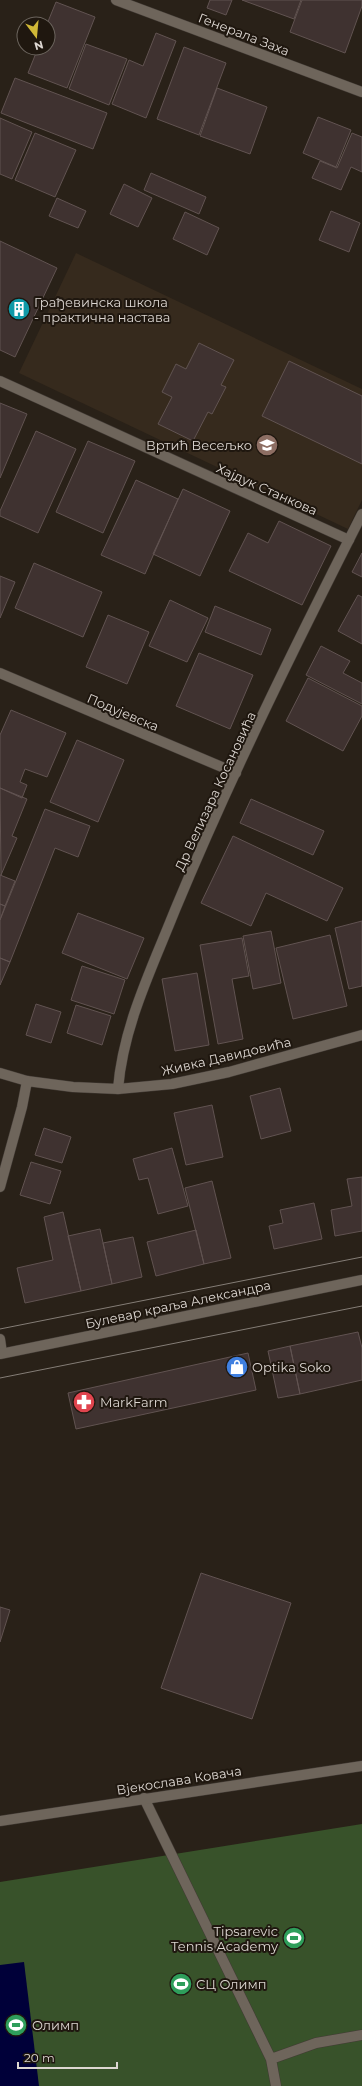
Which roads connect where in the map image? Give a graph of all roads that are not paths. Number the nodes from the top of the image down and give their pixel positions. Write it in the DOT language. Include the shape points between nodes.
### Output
graph roads {
  1 [pos="116,0"];
  2 [pos="362,92"];
  3 [pos="0,381"];
  4 [pos="362,514"];
  5 [pos="349,540"];
  6 [pos="0,674"];
  7 [pos="236,773"];
  8 [pos="362,1035"];
  9 [pos="0,1073"];
  10 [pos="27,1081"];
  11 [pos="118,1089"];
  12 [pos="0,1187"];
  13 [pos="362,1280"];
  14 [pos="0,1339"];
  15 [pos="1,1354"];
  16 [pos="362,1766"];
  17 [pos="144,1798"];
  18 [pos="0,1821"];
  19 [pos="362,2035"];
  20 [pos="271,2058"];
  21 [pos="276,2086"];
  1 -- 2 [label="street, Генерала Заха"];
  3 -- 5 [label="street, Хајдук Станкова"];
  4 -- 5 [label="street, Др Велизара Косановића"];
  5 -- 7 [label="street, Др Велизара Косановића"];
  6 -- 7 [label="street, Подујевска"];
  7 -- 11 [label="street, Др Велизара Косановића" via="188,880 136,1009 124,1047"];
  8 -- 11 [label="street, Живка Давидовића" via="228,1072 172,1084"];
  9 -- 10 [label="street, Живка Давидовића"];
  10 -- 11 [label="street, Живка Давидовића"];
  10 -- 12 [label="street"];
  13 -- 15 [label="street, Булевар краља Александра"];
  14 -- 15 [label="street"];
  16 -- 17 [label="street, Вјекослава Ковача"];
  17 -- 18 [label="street, Вјекослава Ковача"];
  17 -- 20 [label="street"];
  19 -- 20 [label="street" via="316,2043"];
  20 -- 21 [label="street"];
}
